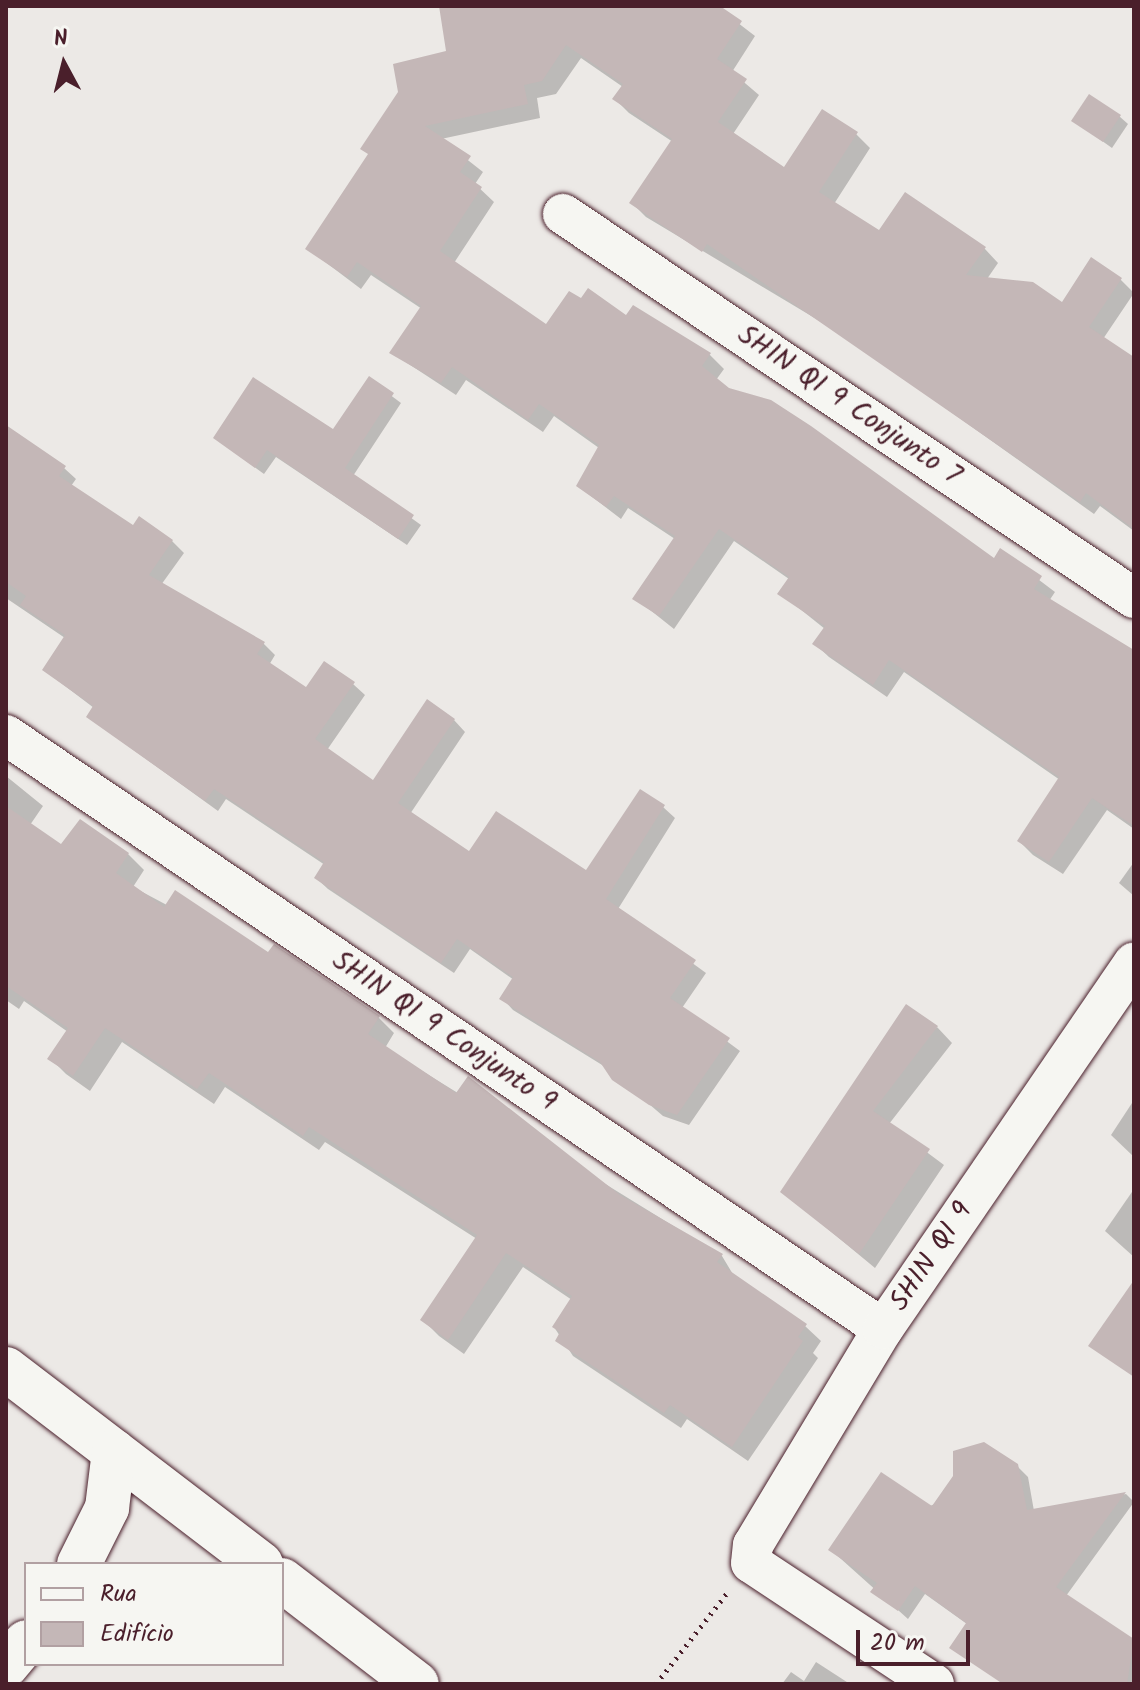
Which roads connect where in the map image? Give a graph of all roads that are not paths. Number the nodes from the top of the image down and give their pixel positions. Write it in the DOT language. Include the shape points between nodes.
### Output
graph roads {
  1 [pos="563,214"];
  2 [pos="1134,598"];
  3 [pos="6,735"];
  4 [pos="1134,963"];
  5 [pos="883,1329"];
  6 [pos="6,1369"];
  7 [pos="114,1451"];
  8 [pos="80,1562"];
  9 [pos="258,1562"];
  10 [pos="284,1582"];
  11 [pos="24,1644"];
  12 [pos="6,1666"];
  13 [pos="417,1684"];
  14 [pos="934,1684"];
  1 -- 2 [label="street, SHIN QI 9 Conjunto 7"];
  3 -- 5 [label="street, SHIN QI 9 Conjunto 9"];
  4 -- 5 [label="street, SHIN QI 9"];
  5 -- 14 [label="street, SHIN QI 9" via="753,1545 751,1563"];
  6 -- 7 [label="main road"];
  7 -- 8 [label="main road" via="107,1508"];
  7 -- 9 [label="main road"];
  10 -- 13 [label="main road"];
  11 -- 12 [label="main road"];
}
